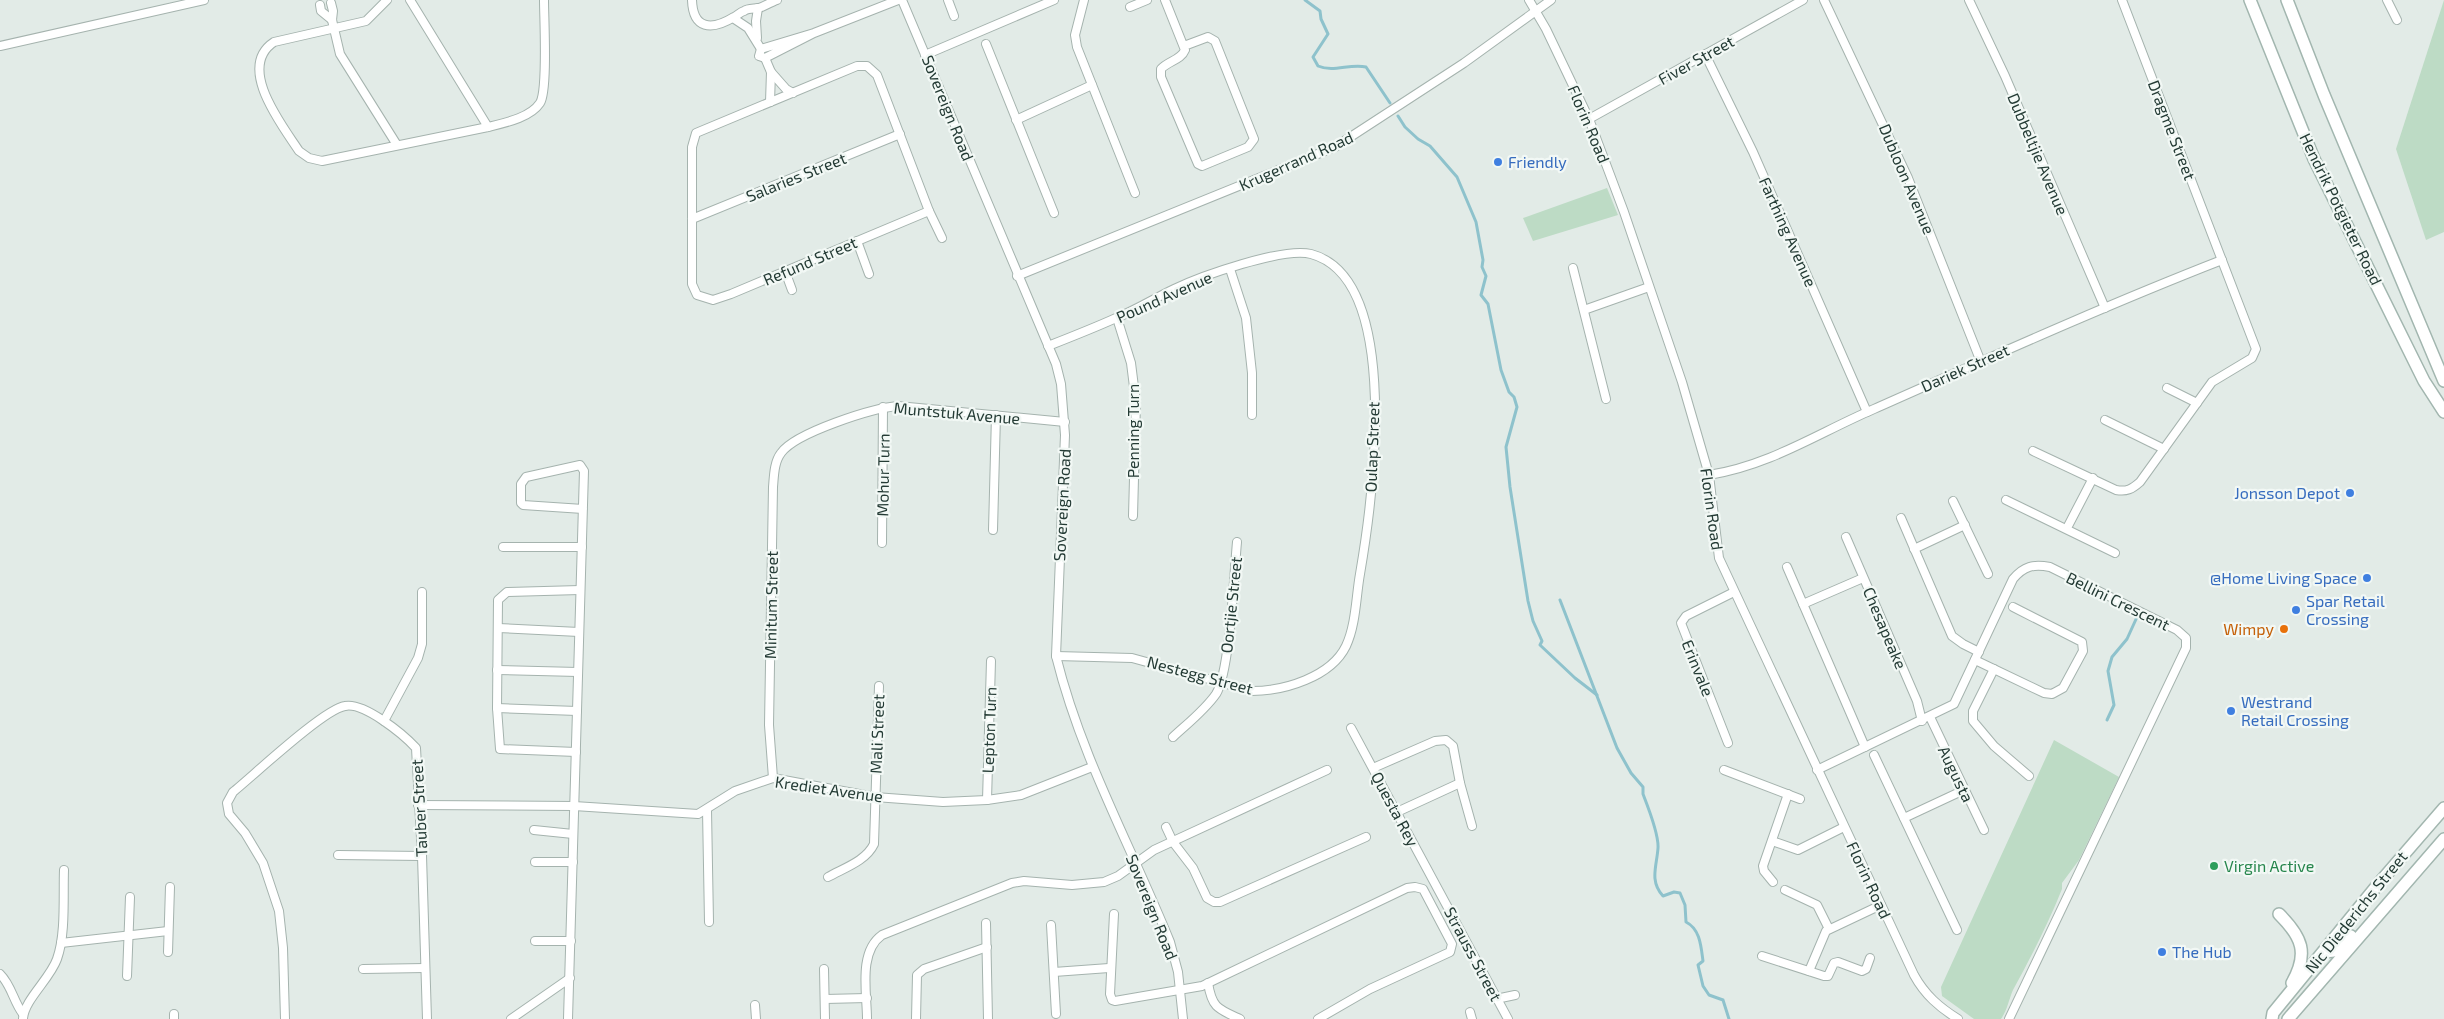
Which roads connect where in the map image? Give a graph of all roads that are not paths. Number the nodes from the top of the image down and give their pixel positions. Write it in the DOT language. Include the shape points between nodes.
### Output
graph roads {
  1 [pos="159,0"];
  2 [pos="204,0"];
  3 [pos="387,0"];
  4 [pos="410,0"];
  5 [pos="544,0"];
  6 [pos="692,0"];
  7 [pos="776,0"];
  8 [pos="898,0"];
  9 [pos="902,0"];
  10 [pos="948,0"];
  11 [pos="1054,0"];
  12 [pos="1084,0"];
  13 [pos="1147,0"];
  14 [pos="1165,0"];
  15 [pos="1529,0"];
  16 [pos="1551,0"];
  17 [pos="1803,0"];
  18 [pos="1824,0"];
  19 [pos="1969,0"];
  20 [pos="2122,0"];
  21 [pos="2250,0"];
  22 [pos="2287,0"];
  23 [pos="2387,0"];
  24 [pos="332,2"];
  25 [pos="320,5"];
  26 [pos="1130,7"];
  27 [pos="758,8"];
  28 [pos="158,10"];
  29 [pos="1536,11"];
  30 [pos="954,16"];
  31 [pos="733,18"];
  32 [pos="332,20"];
  33 [pos="2397,20"];
  34 [pos="333,30"];
  35 [pos="814,33"];
  36 [pos="757,40"];
  37 [pos="986,44"];
  38 [pos="0,46"];
  39 [pos="1184,46"];
  40 [pos="761,49"];
  41 [pos="1705,54"];
  42 [pos="925,55"];
  43 [pos="765,58"];
  44 [pos="771,72"];
  45 [pos="1092,85"];
  46 [pos="793,93"];
  47 [pos="770,102"];
  48 [pos="1589,119"];
  49 [pos="1016,120"];
  50 [pos="488,127"];
  51 [pos="900,134"];
  52 [pos="397,146"];
  53 [pos="1135,193"];
  54 [pos="929,211"];
  55 [pos="1054,213"];
  56 [pos="692,219"];
  57 [pos="942,238"];
  58 [pos="857,241"];
  59 [pos="1311,254"];
  60 [pos="2222,260"];
  61 [pos="1573,268"];
  62 [pos="1230,269"];
  63 [pos="785,271"];
  64 [pos="869,274"];
  65 [pos="1017,276"];
  66 [pos="1649,287"];
  67 [pos="792,290"];
  68 [pos="2105,308"];
  69 [pos="1584,310"];
  70 [pos="1117,318"];
  71 [pos="1048,346"];
  72 [pos="1982,362"];
  73 [pos="2444,382"];
  74 [pos="2167,388"];
  75 [pos="1606,399"];
  76 [pos="2197,403"];
  77 [pos="883,407"];
  78 [pos="1867,412"];
  79 [pos="2444,412"];
  80 [pos="996,415"];
  81 [pos="1252,415"];
  82 [pos="2106,420"];
  83 [pos="1065,422"];
  84 [pos="795,441"];
  85 [pos="2164,449"];
  86 [pos="2033,451"];
  87 [pos="1709,475"];
  88 [pos="2093,478"];
  89 [pos="2006,500"];
  90 [pos="1953,501"];
  91 [pos="583,509"];
  92 [pos="1133,516"];
  93 [pos="1901,518"];
  94 [pos="1965,525"];
  95 [pos="2067,528"];
  96 [pos="993,530"];
  97 [pos="1846,537"];
  98 [pos="882,542"];
  99 [pos="1237,542"];
  100 [pos="503,547"];
  101 [pos="582,547"];
  102 [pos="1914,549"];
  103 [pos="2115,553"];
  104 [pos="1787,567"];
  105 [pos="1988,574"];
  106 [pos="1863,578"];
  107 [pos="580,590"];
  108 [pos="422,592"];
  109 [pos="1734,592"];
  110 [pos="1803,604"];
  111 [pos="2013,607"];
  112 [pos="498,628"];
  113 [pos="579,632"];
  114 [pos="1979,652"];
  115 [pos="1056,656"];
  116 [pos="1336,658"];
  117 [pos="1975,660"];
  118 [pos="991,661"];
  119 [pos="1994,669"];
  120 [pos="497,670"];
  121 [pos="578,672"];
  122 [pos="1221,683"];
  123 [pos="879,686"];
  124 [pos="497,708"];
  125 [pos="577,711"];
  126 [pos="1926,719"];
  127 [pos="384,721"];
  128 [pos="1351,728"];
  129 [pos="1173,737"];
  130 [pos="1728,743"];
  131 [pos="1865,747"];
  132 [pos="576,752"];
  133 [pos="1874,755"];
  134 [pos="1092,767"];
  135 [pos="1373,768"];
  136 [pos="1327,770"];
  137 [pos="1724,770"];
  138 [pos="1817,770"];
  139 [pos="2029,776"];
  140 [pos="773,778"];
  141 [pos="1460,783"];
  142 [pos="1964,790"];
  143 [pos="1788,794"];
  144 [pos="875,797"];
  145 [pos="1800,799"];
  146 [pos="987,800"];
  147 [pos="418,805"];
  148 [pos="574,806"];
  149 [pos="2444,808"];
  150 [pos="707,810"];
  151 [pos="1396,812"];
  152 [pos="1904,818"];
  153 [pos="1472,826"];
  154 [pos="1166,827"];
  155 [pos="1844,827"];
  156 [pos="534,830"];
  157 [pos="1984,830"];
  158 [pos="573,834"];
  159 [pos="1366,836"];
  160 [pos="2444,839"];
  161 [pos="1772,841"];
  162 [pos="1173,842"];
  163 [pos="338,855"];
  164 [pos="422,856"];
  165 [pos="535,862"];
  166 [pos="572,862"];
  167 [pos="1135,864"];
  168 [pos="64,870"];
  169 [pos="828,877"];
  170 [pos="1774,882"];
  171 [pos="170,887"];
  172 [pos="1438,889"];
  173 [pos="1784,890"];
  174 [pos="130,897"];
  175 [pos="1881,905"];
  176 [pos="1114,914"];
  177 [pos="2278,914"];
  178 [pos="709,922"];
  179 [pos="986,923"];
  180 [pos="1051,925"];
  181 [pos="1829,929"];
  182 [pos="1957,930"];
  183 [pos="168,931"];
  184 [pos="127,935"];
  185 [pos="535,941"];
  186 [pos="571,941"];
  187 [pos="61,943"];
  188 [pos="987,947"];
  189 [pos="2325,951"];
  190 [pos="168,952"];
  191 [pos="1762,956"];
  192 [pos="1870,958"];
  193 [pos="425,968"];
  194 [pos="1110,968"];
  195 [pos="363,969"];
  196 [pos="824,969"];
  197 [pos="1809,971"];
  198 [pos="1054,972"];
  199 [pos="0,974"];
  200 [pos="127,976"];
  201 [pos="570,978"];
  202 [pos="1208,983"];
  203 [pos="1180,992"];
  204 [pos="1515,994"];
  205 [pos="867,998"];
  206 [pos="825,999"];
  207 [pos="1496,999"];
  208 [pos="755,1005"];
  209 [pos="2280,1005"];
  210 [pos="1056,1014"];
  211 [pos="23,1017"];
  212 [pos="284,1019"];
  213 [pos="428,1019"];
  214 [pos="511,1019"];
  215 [pos="568,1019"];
  216 [pos="756,1019"];
  217 [pos="824,1019"];
  218 [pos="867,1019"];
  219 [pos="916,1019"];
  220 [pos="988,1019"];
  221 [pos="1182,1019"];
  222 [pos="1240,1019"];
  223 [pos="1318,1019"];
  224 [pos="1508,1019"];
  225 [pos="1958,1019"];
  226 [pos="2009,1019"];
  227 [pos="2272,1019"];
  228 [pos="2288,1019"];
  1 -- 28 [label="street"];
  2 -- 28 [label="street"];
  3 -- 34 [label="street" via="366,21"];
  4 -- 50 [label="street"];
  5 -- 50 [label="street" via="542,98 529,112 507,123"];
  6 -- 31 [label="street" via="692,14 704,25"];
  7 -- 27 [label="street"];
  8 -- 35 [label="street"];
  9 -- 42 [label="street, Sovereign Road"];
  10 -- 30 [label="street"];
  11 -- 42 [label="street"];
  12 -- 45 [label="street" via="1075,40"];
  13 -- 26 [label="street"];
  14 -- 39 [label="street"];
  15 -- 29 [label="street, Florin Road"];
  16 -- 29 [label="street, Krugerrand Road"];
  17 -- 41 [label="street, Fiver Street"];
  18 -- 72 [label="street, Dubloon Avenue" via="1908,178"];
  19 -- 68 [label="street, Dubbeltjie Avenue"];
  20 -- 60 [label="street, Dragme Street"];
  21 -- 79 [label="main road, Hendrik Potgieter Road" via="2314,159 2424,381"];
  22 -- 73 [label="main road, Hendrik Potgieter Road" via="2364,194"];
  23 -- 33 [label="street"];
  24 -- 32 [label="street"];
  25 -- 32 [label="street" via="321,11"];
  27 -- 31 [label="street" via="745,10"];
  27 -- 36 [label="street"];
  28 -- 38 [label="street"];
  29 -- 48 [label="street, Florin Road"];
  29 -- 65 [label="street, Krugerrand Road" via="1464,63 1335,147"];
  31 -- 36 [label="street" via="748,28"];
  32 -- 34 [label="street"];
  34 -- 52 [label="street" via="340,54"];
  34 -- 52 [label="street" via="281,40 266,47 260,63 263,93 299,151 309,158 322,161"];
  35 -- 40 [label="street"];
  35 -- 43 [label="street"];
  36 -- 40 [label="street"];
  37 -- 49 [label="street"];
  39 -- 39 [label="street" via="1183,54 1161,69 1161,77 1198,164 1202,166 1248,147 1254,139 1215,41 1208,37"];
  40 -- 43 [label="street" via="759,56"];
  41 -- 48 [label="street, Fiver Street"];
  41 -- 78 [label="street, Farthing Avenue" via="1753,152"];
  42 -- 65 [label="street, Sovereign Road"];
  43 -- 44 [label="street"];
  44 -- 46 [label="street"];
  44 -- 47 [label="street"];
  45 -- 49 [label="street"];
  45 -- 53 [label="street"];
  46 -- 47 [label="street, Refund Street"];
  46 -- 51 [label="street, Refund Street" via="853,68 867,66 877,75"];
  47 -- 56 [label="street, Refund Street" via="696,133 692,147"];
  48 -- 66 [label="street, Florin Road"];
  49 -- 55 [label="street"];
  50 -- 52 [label="street"];
  51 -- 54 [label="street, Refund Street"];
  51 -- 56 [label="street, Salaries Street"];
  54 -- 57 [label="street"];
  54 -- 58 [label="street, Refund Street"];
  56 -- 63 [label="street, Refund Street" via="692,284 697,296 713,300"];
  58 -- 63 [label="street, Refund Street"];
  58 -- 64 [label="street"];
  59 -- 62 [label="street, Pound Avenue" via="1285,253"];
  59 -- 116 [label="street, Oulap Street" via="1333,266 1348,280 1362,314 1372,358 1376,435 1368,524 1351,629 1346,646"];
  60 -- 68 [label="street, Dariek Street"];
  60 -- 76 [label="street, Dragme Street" via="2256,349 2252,358 2212,382"];
  61 -- 69 [label="street"];
  62 -- 70 [label="street, Pound Avenue" via="1176,288"];
  62 -- 81 [label="street" via="1246,318 1252,373"];
  63 -- 67 [label="street"];
  65 -- 71 [label="street, Sovereign Road"];
  66 -- 69 [label="street"];
  66 -- 87 [label="street, Florin Road" via="1682,382"];
  68 -- 72 [label="street, Dariek Street"];
  69 -- 75 [label="street"];
  70 -- 71 [label="street, Pound Avenue"];
  70 -- 92 [label="street, Penning Turn" via="1131,363 1136,403"];
  71 -- 83 [label="street, Sovereign Road" via="1061,384"];
  72 -- 78 [label="street, Dariek Street"];
  74 -- 76 [label="street"];
  76 -- 85 [label="street, Dragme Street"];
  77 -- 80 [label="street, Muntstuk Avenue"];
  77 -- 84 [label="street, Muntstuk Avenue"];
  77 -- 98 [label="street, Mohur Turn"];
  78 -- 87 [label="street, Dariek Street" via="1760,463"];
  80 -- 83 [label="street, Muntstuk Avenue"];
  80 -- 96 [label="street"];
  82 -- 85 [label="street"];
  83 -- 115 [label="street, Sovereign Road"];
  84 -- 140 [label="street, Minitum Street" via="778,458 773,487 769,725"];
  85 -- 88 [label="street, Dragme Street" via="2132,489 2116,490"];
  86 -- 88 [label="street, Dragme Street"];
  87 -- 109 [label="street, Florin Road" via="1718,552"];
  88 -- 95 [label="street"];
  89 -- 95 [label="street"];
  90 -- 94 [label="street"];
  91 -- 91 [label="street" via="584,471 580,465 526,477 521,484 523,505"];
  91 -- 101 [label="street"];
  93 -- 102 [label="street"];
  94 -- 102 [label="street"];
  94 -- 105 [label="street"];
  95 -- 103 [label="street"];
  97 -- 106 [label="street, Chesapeake"];
  99 -- 122 [label="street, Oortjie Street"];
  100 -- 101 [label="street"];
  101 -- 107 [label="street"];
  102 -- 114 [label="street" via="1952,636"];
  104 -- 110 [label="street"];
  106 -- 110 [label="street"];
  106 -- 126 [label="street, Chesapeake"];
  107 -- 112 [label="street" via="502,594 498,600"];
  107 -- 113 [label="street"];
  108 -- 127 [label="street" via="422,644 418,658"];
  109 -- 130 [label="street, Erinvale" via="1686,616 1681,622"];
  109 -- 138 [label="street, Florin Road"];
  110 -- 131 [label="street"];
  111 -- 119 [label="street" via="2079,640 2083,651 2062,688 2052,694"];
  112 -- 113 [label="street"];
  112 -- 120 [label="street"];
  113 -- 121 [label="street"];
  114 -- 117 [label="street, Bellini Crescent"];
  114 -- 226 [label="street, Bellini Crescent" via="2013,579 2022,568 2037,564 2177,630 2187,642"];
  115 -- 122 [label="street, Nestegg Street" via="1132,658"];
  115 -- 134 [label="street, Sovereign Road"];
  116 -- 122 [label="street, Nestegg Street" via="1317,675 1267,691 1252,691"];
  117 -- 119 [label="street"];
  117 -- 126 [label="street, Bellini Crescent" via="1954,704"];
  118 -- 146 [label="street, Lepton Turn"];
  119 -- 139 [label="street" via="1973,711 1973,720 1988,740"];
  120 -- 121 [label="street"];
  120 -- 124 [label="street"];
  121 -- 125 [label="street"];
  122 -- 129 [label="street, Oortjie Street" via="1208,704"];
  123 -- 144 [label="street, Mali Street"];
  124 -- 125 [label="street"];
  124 -- 132 [label="street" via="500,749"];
  125 -- 132 [label="street"];
  126 -- 131 [label="street, Bellini Crescent"];
  126 -- 142 [label="street, Augusta"];
  127 -- 147 [label="street, Tauber Street" via="416,748"];
  127 -- 212 [label="street, Tauber Street" via="356,707 345,706 331,712 233,792 227,806 229,814 263,863 279,911 284,948"];
  128 -- 135 [label="street, Questa Rey"];
  131 -- 138 [label="street, Bellini Crescent"];
  132 -- 148 [label="street"];
  133 -- 152 [label="street"];
  134 -- 146 [label="street, Krediet Avenue" via="1021,795"];
  134 -- 167 [label="street, Sovereign Road"];
  135 -- 141 [label="street" via="1434,741 1446,740 1452,746"];
  135 -- 151 [label="street, Questa Rey"];
  136 -- 162 [label="street"];
  137 -- 143 [label="street"];
  138 -- 155 [label="street, Florin Road"];
  140 -- 144 [label="street, Krediet Avenue"];
  140 -- 150 [label="street, Krediet Avenue" via="735,791"];
  141 -- 151 [label="street"];
  141 -- 153 [label="street"];
  142 -- 152 [label="street"];
  142 -- 157 [label="street, Augusta"];
  143 -- 145 [label="street"];
  143 -- 161 [label="street"];
  144 -- 146 [label="street, Krediet Avenue" via="943,802"];
  144 -- 169 [label="street, Mali Street" via="874,844 870,852"];
  147 -- 148 [label="street, Krediet Avenue"];
  147 -- 164 [label="street, Tauber Street"];
  148 -- 150 [label="street, Krediet Avenue" via="688,814"];
  148 -- 158 [label="street"];
  149 -- 189 [label="main road, Nic Diederichs Street"];
  150 -- 178 [label="street"];
  151 -- 172 [label="street, Questa Rey"];
  152 -- 182 [label="street"];
  154 -- 162 [label="street"];
  155 -- 161 [label="street" via="1798,850"];
  155 -- 175 [label="street, Florin Road"];
  156 -- 158 [label="street"];
  158 -- 166 [label="street"];
  159 -- 162 [label="street" via="1220,902 1207,898 1193,868"];
  160 -- 189 [label="main road" via="2405,873 2342,946 2332,952"];
  160 -- 228 [label="main road, Nic Diederichs Street"];
  161 -- 170 [label="street" via="1763,868"];
  162 -- 167 [label="street" via="1154,850"];
  163 -- 164 [label="street"];
  164 -- 193 [label="street, Tauber Street"];
  165 -- 166 [label="street"];
  166 -- 186 [label="street"];
  167 -- 203 [label="street, Sovereign Road" via="1170,942"];
  167 -- 205 [label="street" via="1118,876 1089,885 1012,882 882,935 869,949"];
  168 -- 187 [label="street"];
  171 -- 183 [label="street"];
  172 -- 207 [label="street, Strauss Street"];
  173 -- 181 [label="street" via="1817,905"];
  174 -- 184 [label="street"];
  175 -- 181 [label="street"];
  175 -- 225 [label="street, Florin Road" via="1921,989"];
  176 -- 194 [label="street"];
  177 -- 209 [label="main road" via="2295,932 2303,953 2297,974"];
  179 -- 188 [label="street"];
  180 -- 198 [label="street"];
  181 -- 197 [label="street" via="1822,936"];
  183 -- 184 [label="street"];
  183 -- 190 [label="street"];
  184 -- 187 [label="street"];
  184 -- 200 [label="street"];
  185 -- 186 [label="street"];
  186 -- 201 [label="street"];
  187 -- 211 [label="street" via="51,973"];
  188 -- 219 [label="street" via="924,969 918,975"];
  188 -- 220 [label="street"];
  189 -- 209 [label="main road, Nic Diederichs Street"];
  191 -- 197 [label="street"];
  192 -- 197 [label="street" via="1862,971 1838,962 1826,976"];
  193 -- 195 [label="street"];
  193 -- 213 [label="street, Tauber Street"];
  194 -- 198 [label="street"];
  194 -- 203 [label="street" via="1112,1000"];
  196 -- 206 [label="street"];
  198 -- 210 [label="street"];
  199 -- 211 [label="street" via="10,986"];
  201 -- 214 [label="street"];
  201 -- 215 [label="street"];
  202 -- 203 [label="street"];
  202 -- 222 [label="street" via="1214,1005"];
  202 -- 223 [label="street" via="1407,888 1423,889 1452,944 1450,952 1370,989"];
  203 -- 221 [label="street, Sovereign Road"];
  204 -- 207 [label="street"];
  205 -- 206 [label="street"];
  205 -- 218 [label="street"];
  206 -- 217 [label="street"];
  207 -- 224 [label="street, Strauss Street"];
  208 -- 216 [label="street"];
  209 -- 227 [label="main road, Nic Diederichs Street"];
}
